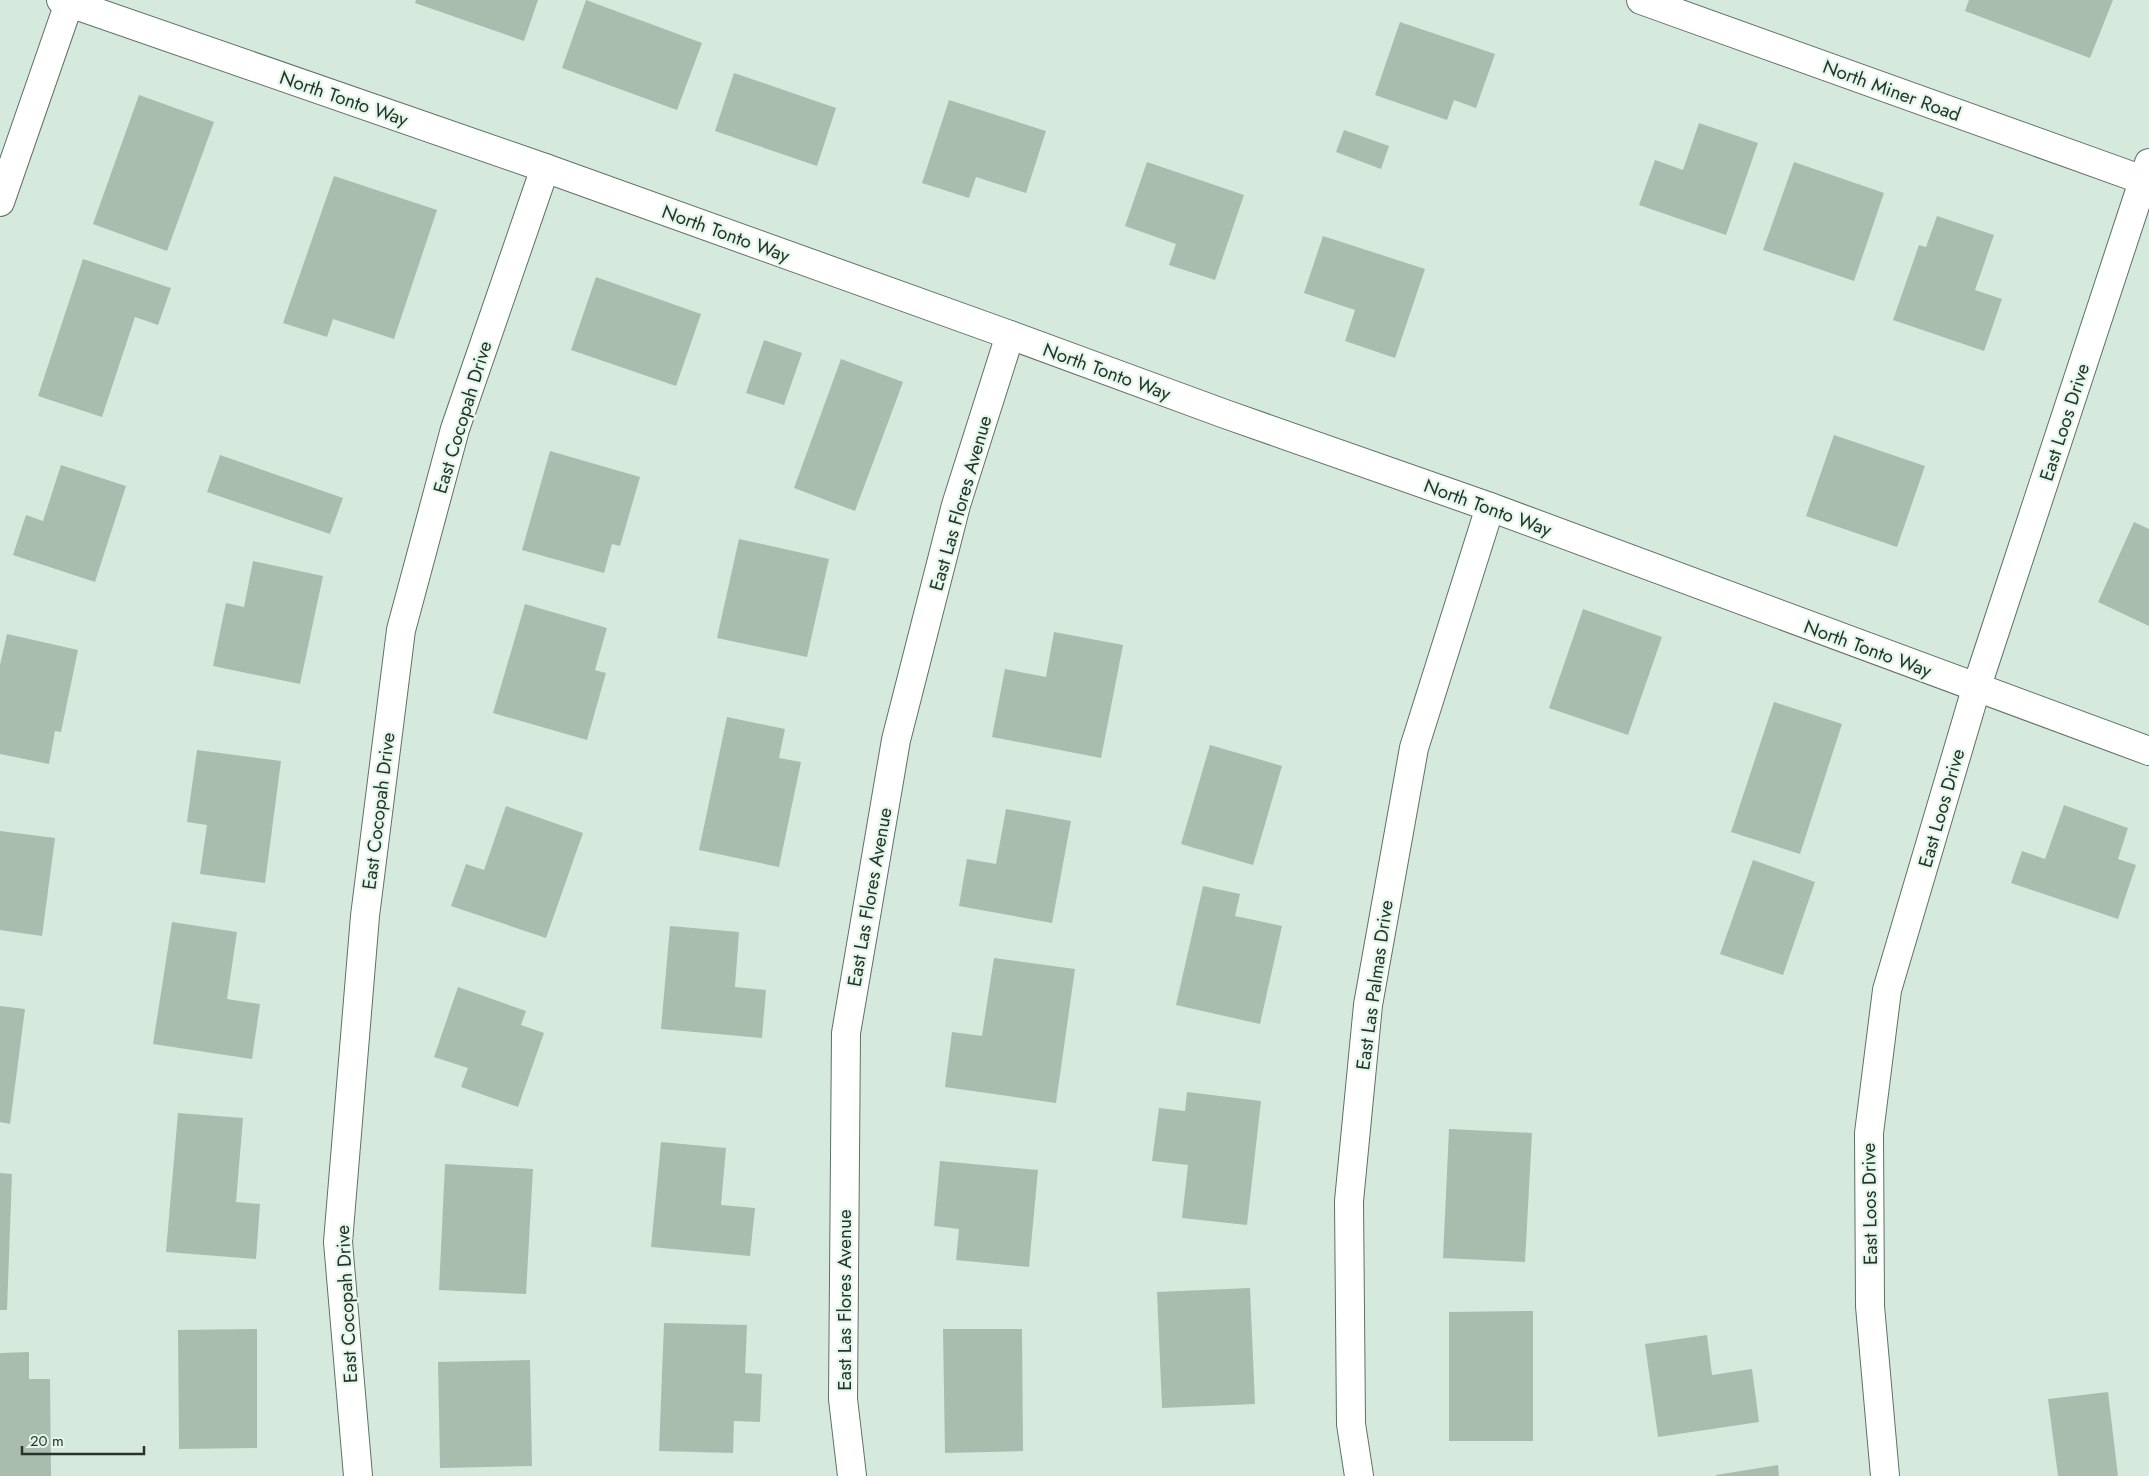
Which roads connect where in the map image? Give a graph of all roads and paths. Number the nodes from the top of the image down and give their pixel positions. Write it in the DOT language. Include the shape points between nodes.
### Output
graph roads {
  1 [pos="1641,0"];
  2 [pos="65,1"];
  3 [pos="545,168"];
  4 [pos="2146,171"];
  5 [pos="0,202"];
  6 [pos="1010,335"];
  7 [pos="1490,507"];
  8 [pos="1976,688"];
  9 [pos="2149,751"];
  10 [pos="358,1476"];
  11 [pos="852,1476"];
  12 [pos="1359,1476"];
  13 [pos="1885,1476"];
  1 -- 4 [label="street, North Miner Road"];
  2 -- 3 [label="street, North Tonto Way"];
  2 -- 5 [label="street"];
  3 -- 6 [label="street, North Tonto Way"];
  3 -- 10 [label="street, East Cocopah Drive" via="455,430 401,630 365,916 338,1242"];
  4 -- 8 [label="street, East Loos Drive"];
  6 -- 7 [label="street, North Tonto Way"];
  6 -- 11 [label="street, East Las Flores Avenue" via="956,505 896,740 846,1033 843,1399"];
  7 -- 8 [label="street, North Tonto Way"];
  7 -- 12 [label="street, East Las Palmas Drive" via="1414,748 1368,1005 1349,1201 1351,1424"];
  8 -- 9 [label="street, North Tonto Way"];
  8 -- 13 [label="street, East Loos Drive" via="1887,990 1869,1133 1870,1306"];
}
